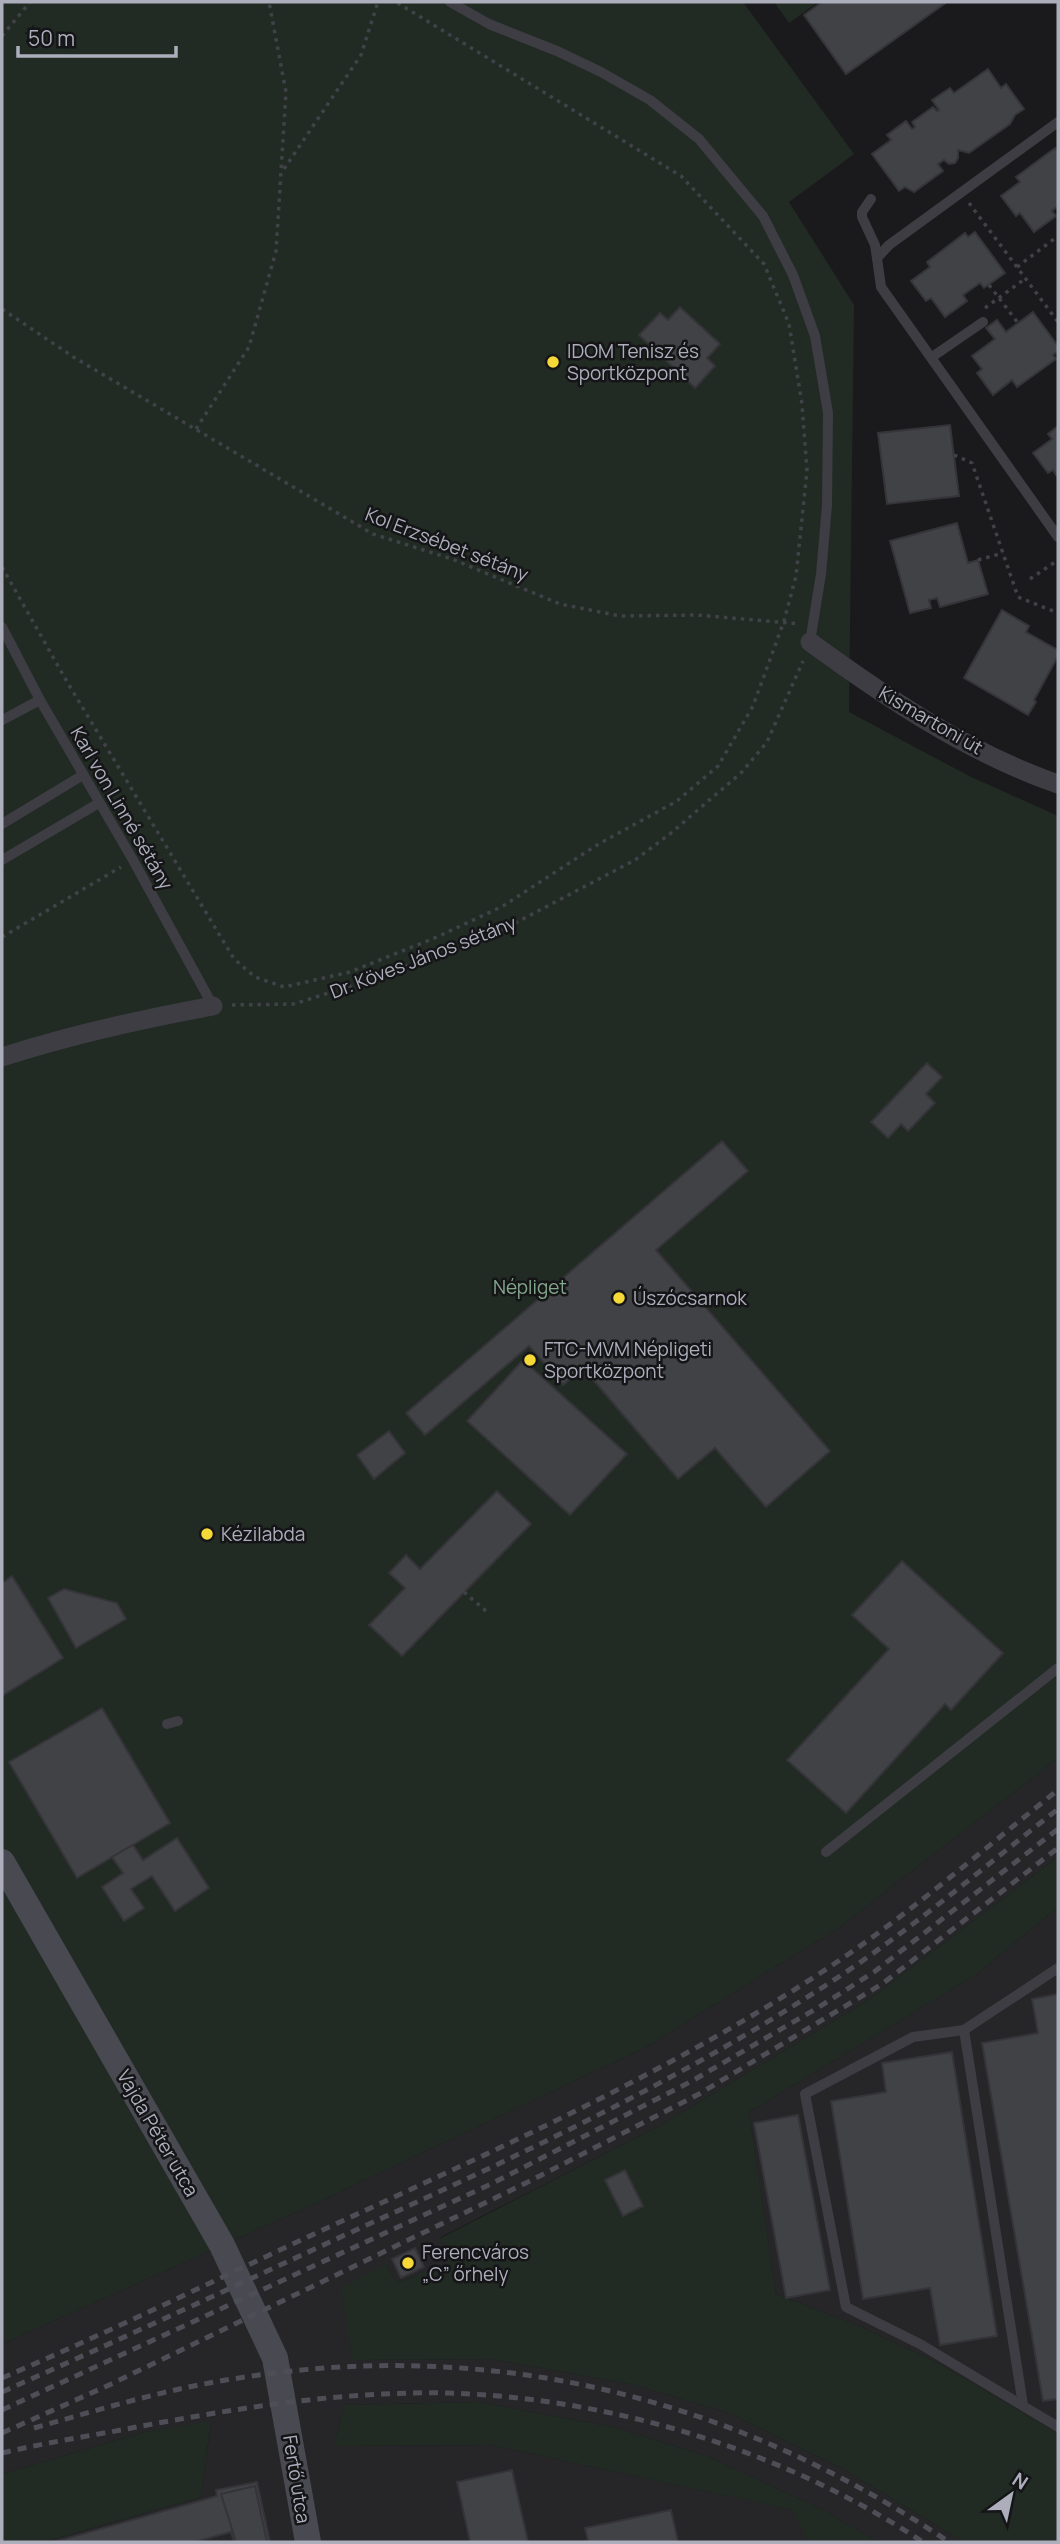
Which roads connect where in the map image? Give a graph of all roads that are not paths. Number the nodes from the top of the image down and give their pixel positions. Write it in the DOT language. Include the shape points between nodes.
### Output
graph roads {
  1 [pos="450,2"];
  2 [pos="1058,122"];
  3 [pos="871,199"];
  4 [pos="877,258"];
  5 [pos="983,322"];
  6 [pos="932,358"];
  7 [pos="1057,533"];
  8 [pos="2,626"];
  9 [pos="811,634"];
  10 [pos="5,639"];
  11 [pos="40,700"];
  12 [pos="2,720"];
  13 [pos="83,775"];
  14 [pos="1058,784"];
  15 [pos="99,803"];
  16 [pos="2,824"];
  17 [pos="2,860"];
  18 [pos="213,1006"];
  19 [pos="2,1057"];
  20 [pos="1058,1668"];
  21 [pos="178,1721"];
  22 [pos="167,1724"];
  23 [pos="826,1852"];
  24 [pos="2,1861"];
  25 [pos="1058,1968"];
  26 [pos="964,2030"];
  27 [pos="1023,2405"];
  28 [pos="287,2416"];
  29 [pos="1058,2427"];
  30 [pos="308,2542"];
  1 -- 9 [label="lane" via="489,24 601,72 650,100 699,139 762,216 793,275 815,335 828,413 827,505"];
  2 -- 4 [label="lane"];
  3 -- 4 [label="lane" via="862,217"];
  4 -- 6 [label="lane" via="881,287"];
  5 -- 6 [label="lane"];
  6 -- 7 [label="lane"];
  8 -- 10 [label="lane, Karl von Linné sétány"];
  9 -- 14 [label="street, Kismartoni út" via="897,704 1021,771"];
  10 -- 11 [label="lane, Karl von Linné sétány"];
  11 -- 12 [label="lane"];
  11 -- 13 [label="lane, Karl von Linné sétány"];
  13 -- 15 [label="lane, Karl von Linné sétány"];
  13 -- 16 [label="lane"];
  15 -- 17 [label="lane"];
  15 -- 18 [label="lane, Karl von Linné sétány"];
  18 -- 19 [label="street"];
  20 -- 23 [label="lane"];
  21 -- 22 [label="lane"];
  24 -- 28 [label="street, Vajda Péter utca" via="222,2245 275,2358"];
  25 -- 26 [label="lane"];
  26 -- 27 [label="lane"];
  26 -- 27 [label="lane" via="913,2037 805,2094 846,2307"];
  27 -- 29 [label="lane"];
  28 -- 30 [label="street, Fertő utca"];
}
